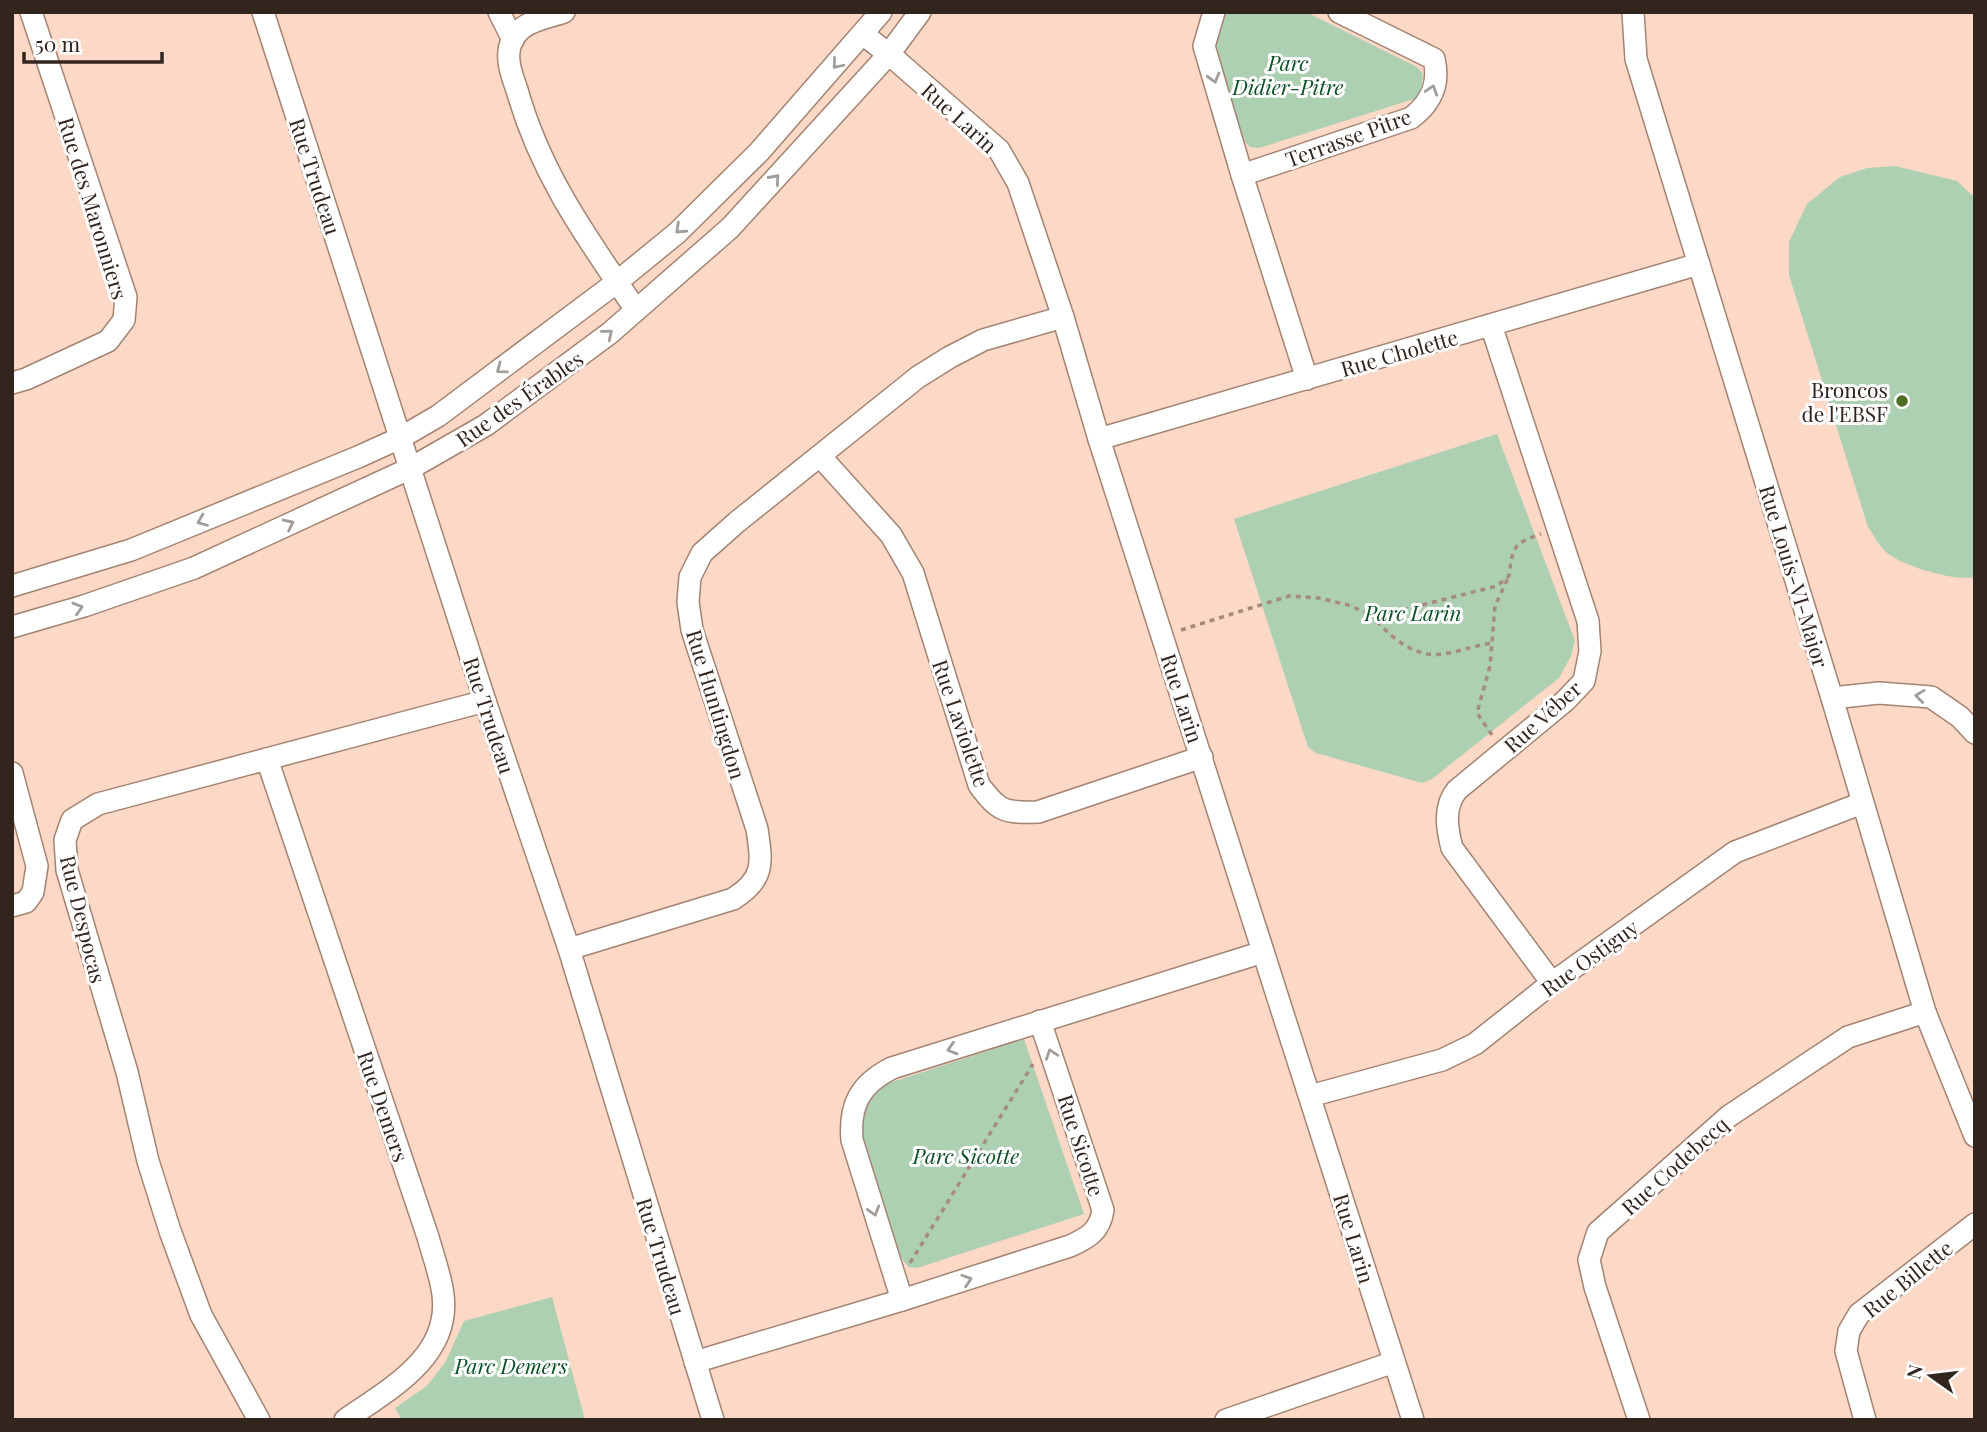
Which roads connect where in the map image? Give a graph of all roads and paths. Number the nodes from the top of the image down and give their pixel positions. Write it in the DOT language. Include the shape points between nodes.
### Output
graph roads {
  1 [pos="31,12"];
  2 [pos="263,12"];
  3 [pos="499,12"];
  4 [pos="564,12"];
  5 [pos="881,12"];
  6 [pos="920,12"];
  7 [pos="1214,12"];
  8 [pos="1339,12"];
  9 [pos="1633,12"];
  10 [pos="863,34"];
  11 [pos="513,40"];
  12 [pos="889,54"];
  13 [pos="1242,175"];
  14 [pos="1699,264"];
  15 [pos="617,282"];
  16 [pos="636,310"];
  17 [pos="1063,317"];
  18 [pos="1491,325"];
  19 [pos="1307,379"];
  20 [pos="12,383"];
  21 [pos="400,438"];
  22 [pos="1099,439"];
  23 [pos="820,456"];
  24 [pos="411,468"];
  25 [pos="1520,541"];
  26 [pos="1508,576"];
  27 [pos="12,586"];
  28 [pos="1370,614"];
  29 [pos="12,627"];
  30 [pos="1162,635"];
  31 [pos="1493,642"];
  32 [pos="1832,698"];
  33 [pos="485,701"];
  34 [pos="1975,733"];
  35 [pos="1503,751"];
  36 [pos="1202,757"];
  37 [pos="267,759"];
  38 [pos="12,773"];
  39 [pos="1863,803"];
  40 [pos="12,906"];
  41 [pos="569,949"];
  42 [pos="1264,952"];
  43 [pos="1552,983"];
  44 [pos="1925,1012"];
  45 [pos="1040,1021"];
  46 [pos="1049,1047"];
  47 [pos="1310,1096"];
  48 [pos="1975,1136"];
  49 [pos="1975,1224"];
  50 [pos="895,1278"];
  51 [pos="902,1300"];
  52 [pos="695,1362"];
  53 [pos="1394,1362"];
  54 [pos="259,1420"];
  55 [pos="345,1420"];
  56 [pos="713,1420"];
  57 [pos="1226,1420"];
  58 [pos="1413,1420"];
  59 [pos="1639,1420"];
  60 [pos="1865,1420"];
  1 -- 20 [label="street, Rue des Maronniers" via="126,297 124,320 108,341"];
  2 -- 21 [label="street, Rue Trudeau"];
  3 -- 11 [label="street"];
  4 -- 11 [label="street" via="530,22"];
  5 -- 10 [label="street, Rue des Érables"];
  6 -- 12 [label="street, Rue des Érables"];
  7 -- 13 [label="street, one-way" via="1204,46"];
  13 -- 8 [label="street, Terrasse Pitre, one-way" via="1411,118 1425,107 1434,90 1434,60"];
  9 -- 14 [label="street, Rue Louis-VI-Major" via="1636,59"];
  10 -- 12 [label="street, Rue Larin"];
  10 -- 15 [label="street, Rue des Érables, one-way" via="759,152 677,233"];
  11 -- 15 [label="street" via="508,55 511,71 542,161"];
  16 -- 12 [label="street, Rue des Érables, one-way" via="730,228"];
  12 -- 17 [label="street, Rue Larin" via="999,150 1018,183"];
  13 -- 19 [label="street"];
  14 -- 18 [label="street, Rue Cholette"];
  14 -- 32 [label="street, Rue Louis-VI-Major"];
  15 -- 16 [label="street"];
  15 -- 21 [label="street, Rue des Érables, one-way" via="438,416"];
  24 -- 16 [label="street, Rue des Érables, one-way" via="486,425"];
  17 -- 22 [label="street, Rue Larin"];
  17 -- 23 [label="street, Rue Huntingdon" via="984,340 950,357"];
  18 -- 19 [label="street, Rue Cholette"];
  18 -- 35 [label="street, Rue Véber" via="1588,621 1590,651 1584,681"];
  19 -- 22 [label="street, Rue Cholette"];
  21 -- 24 [label="street, Rue Trudeau"];
  21 -- 27 [label="street, Rue des Érables, one-way" via="131,550"];
  22 -- 30 [label="street, Rue Larin"];
  23 -- 36 [label="street, Rue Laviolette" via="891,535 913,573 979,785 993,804 1014,813 1038,812"];
  23 -- 41 [label="street, Rue Huntingdon" via="702,553 690,577 692,630 757,829 760,872 748,889 733,899"];
  29 -- 24 [label="street, Rue des Érables, one-way" via="194,568"];
  24 -- 33 [label="street, Rue Trudeau"];
  25 -- 26 [label="path" via="1513,548"];
  26 -- 28 [label="path" via="1497,586"];
  26 -- 31 [label="path" via="1495,606"];
  28 -- 30 [label="path" via="1348,604 1289,596"];
  28 -- 31 [label="path" via="1414,652 1447,654"];
  30 -- 36 [label="street, Rue Larin"];
  31 -- 35 [label="path" via="1477,713"];
  34 -- 32 [label="street, one-way" via="1931,697 1879,693"];
  32 -- 39 [label="street, Rue Louis-VI-Major"];
  33 -- 37 [label="street, Rue Despocas"];
  33 -- 41 [label="street, Rue Trudeau"];
  35 -- 43 [label="street, Rue Véber" via="1452,795 1446,828 1452,848"];
  36 -- 42 [label="street, Rue Larin"];
  37 -- 54 [label="street, Rue Despocas" via="98,804 72,820 65,840 67,870 170,1231 201,1315"];
  37 -- 55 [label="street, Rue Demers" via="428,1237 443,1297 441,1331 427,1356"];
  38 -- 40 [label="street" via="37,866 33,892 26,902"];
  39 -- 43 [label="street, Rue Ostiguy" via="1735,852"];
  39 -- 44 [label="street, Rue Louis-VI-Major"];
  41 -- 52 [label="street, Rue Trudeau"];
  42 -- 45 [label="street"];
  42 -- 47 [label="street, Rue Larin"];
  43 -- 47 [label="street, Rue Ostiguy" via="1475,1044 1442,1060"];
  44 -- 48 [label="street, Rue Louis-VI-Major"];
  44 -- 59 [label="street, Rue Codebecq" via="1848,1037 1729,1116 1598,1232 1589,1261"];
  45 -- 46 [label="street, Rue Sicotte"];
  45 -- 50 [label="street, one-way" via="892,1068 875,1076 862,1090 850,1121 852,1140"];
  46 -- 50 [label="path" via="1037,1057 908,1267"];
  51 -- 46 [label="street, Rue Sicotte, one-way" via="1070,1246 1098,1228 1103,1210"];
  47 -- 53 [label="street, Rue Larin"];
  49 -- 60 [label="street, Rue Billette" via="1858,1314 1846,1350"];
  50 -- 51 [label="street"];
  51 -- 52 [label="street, Rue Sicotte"];
  52 -- 56 [label="street, Rue Trudeau"];
  53 -- 57 [label="street"];
  53 -- 58 [label="street, Rue Larin"];
}
